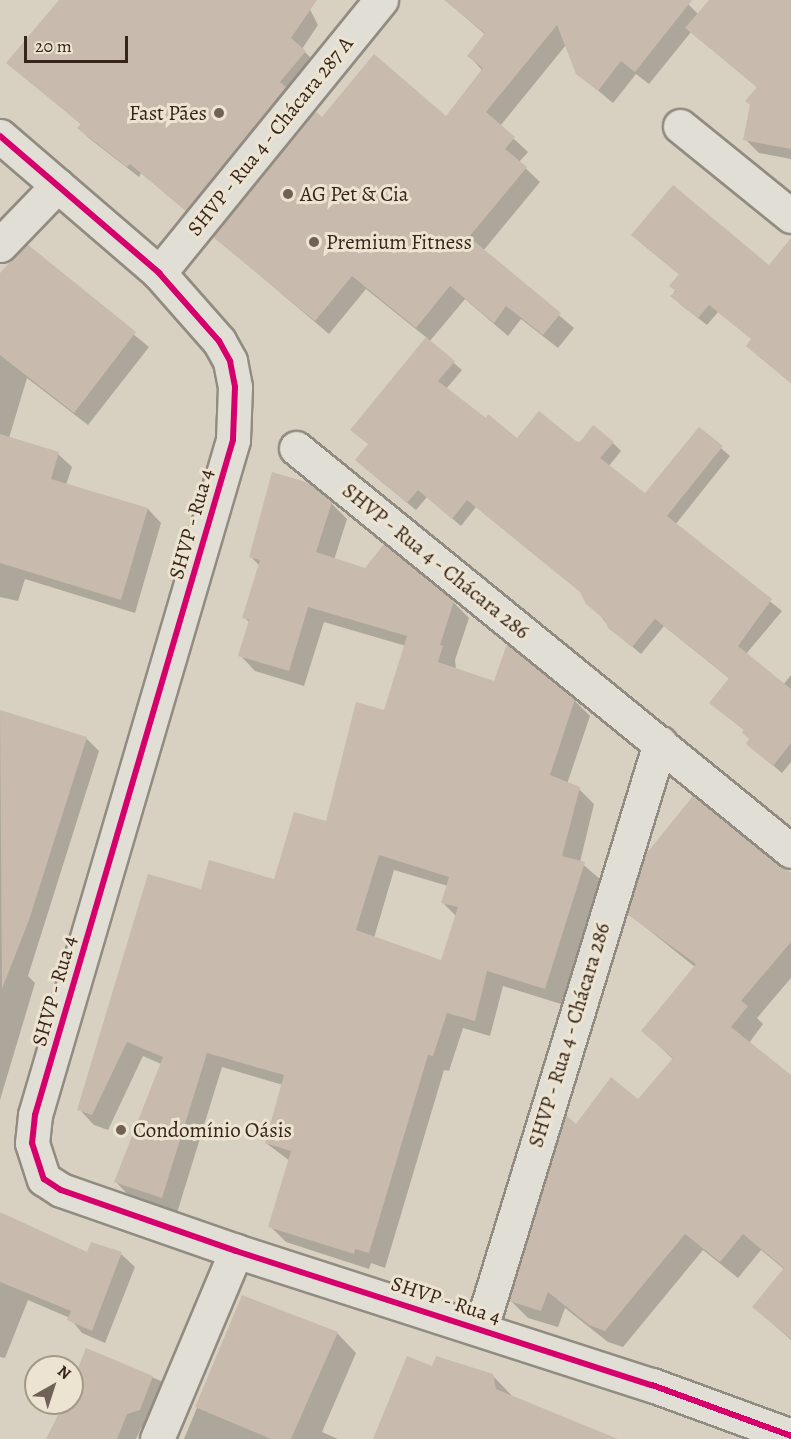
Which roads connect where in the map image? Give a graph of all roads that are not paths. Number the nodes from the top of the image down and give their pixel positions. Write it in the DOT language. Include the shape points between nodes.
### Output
graph roads {
  1 [pos="381,0"];
  2 [pos="680,126"];
  3 [pos="0,136"];
  4 [pos="58,185"];
  5 [pos="791,216"];
  6 [pos="0,245"];
  7 [pos="159,273"];
  8 [pos="296,448"];
  9 [pos="660,742"];
  10 [pos="791,851"];
  11 [pos="236,1251"];
  12 [pos="481,1328"];
  13 [pos="791,1436"];
  14 [pos="157,1439"];
  1 -- 7 [label="street, SHVP - Rua 4 - Chácara 287 A"];
  2 -- 5 [label="street"];
  3 -- 4 [label="street, SHVP - Rua 4"];
  4 -- 6 [label="street"];
  4 -- 7 [label="street, SHVP - Rua 4"];
  7 -- 11 [label="street, SHVP - Rua 4" via="219,341 231,361 235,387 233,440 35,1115 32,1143 44,1179 61,1190"];
  8 -- 9 [label="street, SHVP - Rua 4 - Chácara 286"];
  9 -- 10 [label="street, SHVP - Rua 4 - Chácara 286"];
  9 -- 12 [label="street, SHVP - Rua 4 - Chácara 286"];
  11 -- 12 [label="street, SHVP - Rua 4"];
  11 -- 14 [label="street"];
  12 -- 13 [label="street, SHVP - Rua 4"];
}
